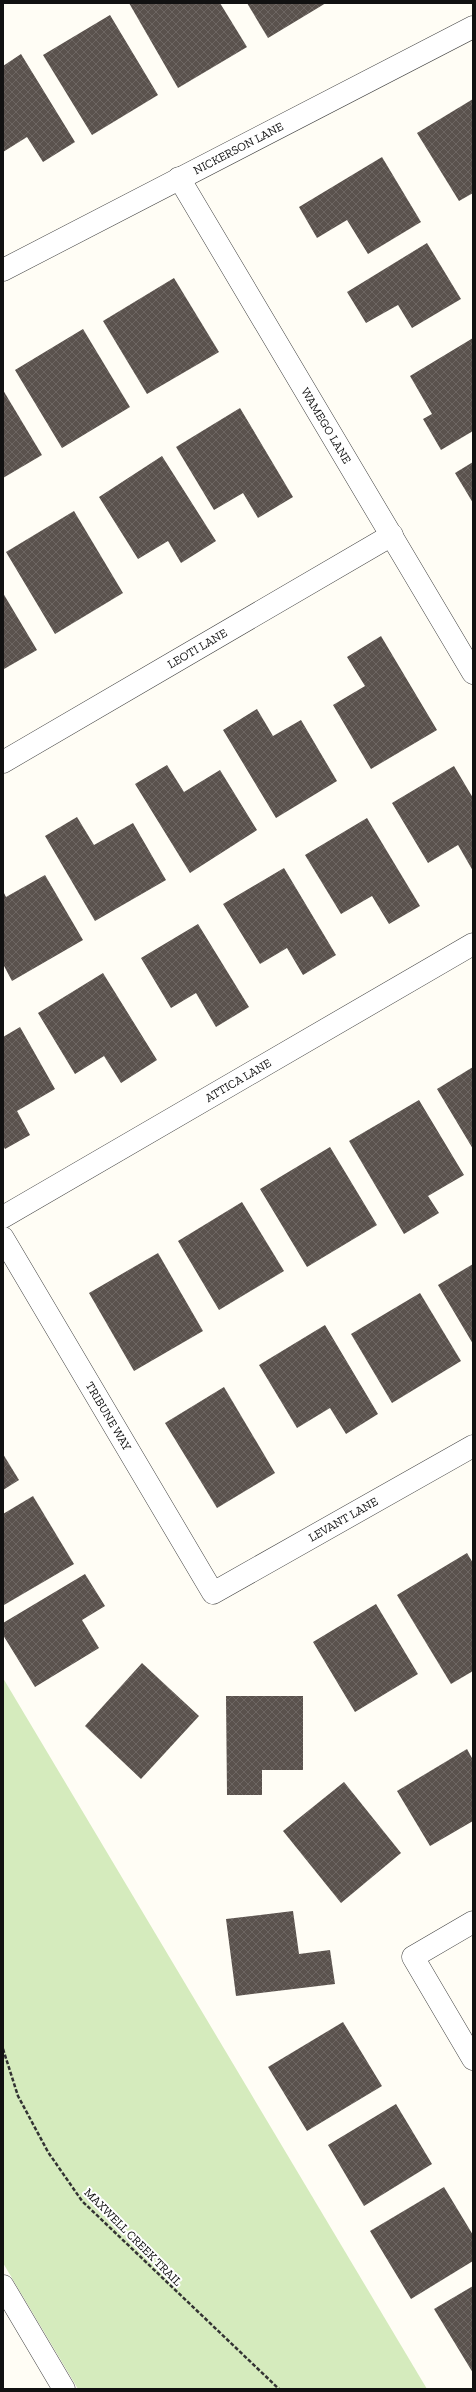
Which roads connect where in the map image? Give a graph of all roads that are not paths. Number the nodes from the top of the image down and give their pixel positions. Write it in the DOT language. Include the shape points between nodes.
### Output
graph roads {
  1 [pos="473,27"];
  2 [pos="179,178"];
  3 [pos="3,270"];
  4 [pos="392,535"];
  5 [pos="473,673"];
  6 [pos="3,762"];
  7 [pos="473,944"];
  8 [pos="3,1217"];
  9 [pos="3,1238"];
  10 [pos="473,1446"];
  11 [pos="213,1593"];
  12 [pos="473,1922"];
  13 [pos="473,2059"];
  14 [pos="3,2286"];
  15 [pos="64,2389"];
  1 -- 2 [label="street, NICKERSON LANE"];
  2 -- 3 [label="street, NICKERSON LANE"];
  2 -- 4 [label="street, WAMEGO LANE"];
  4 -- 5 [label="street, WAMEGO LANE"];
  4 -- 6 [label="street, LEOTI LANE"];
  7 -- 8 [label="street, ATTICA LANE"];
  9 -- 11 [label="street, TRIBUNE WAY"];
  10 -- 11 [label="street, LEVANT LANE"];
  12 -- 13 [label="street" via="413,1957"];
  14 -- 15 [label="street"];
}
